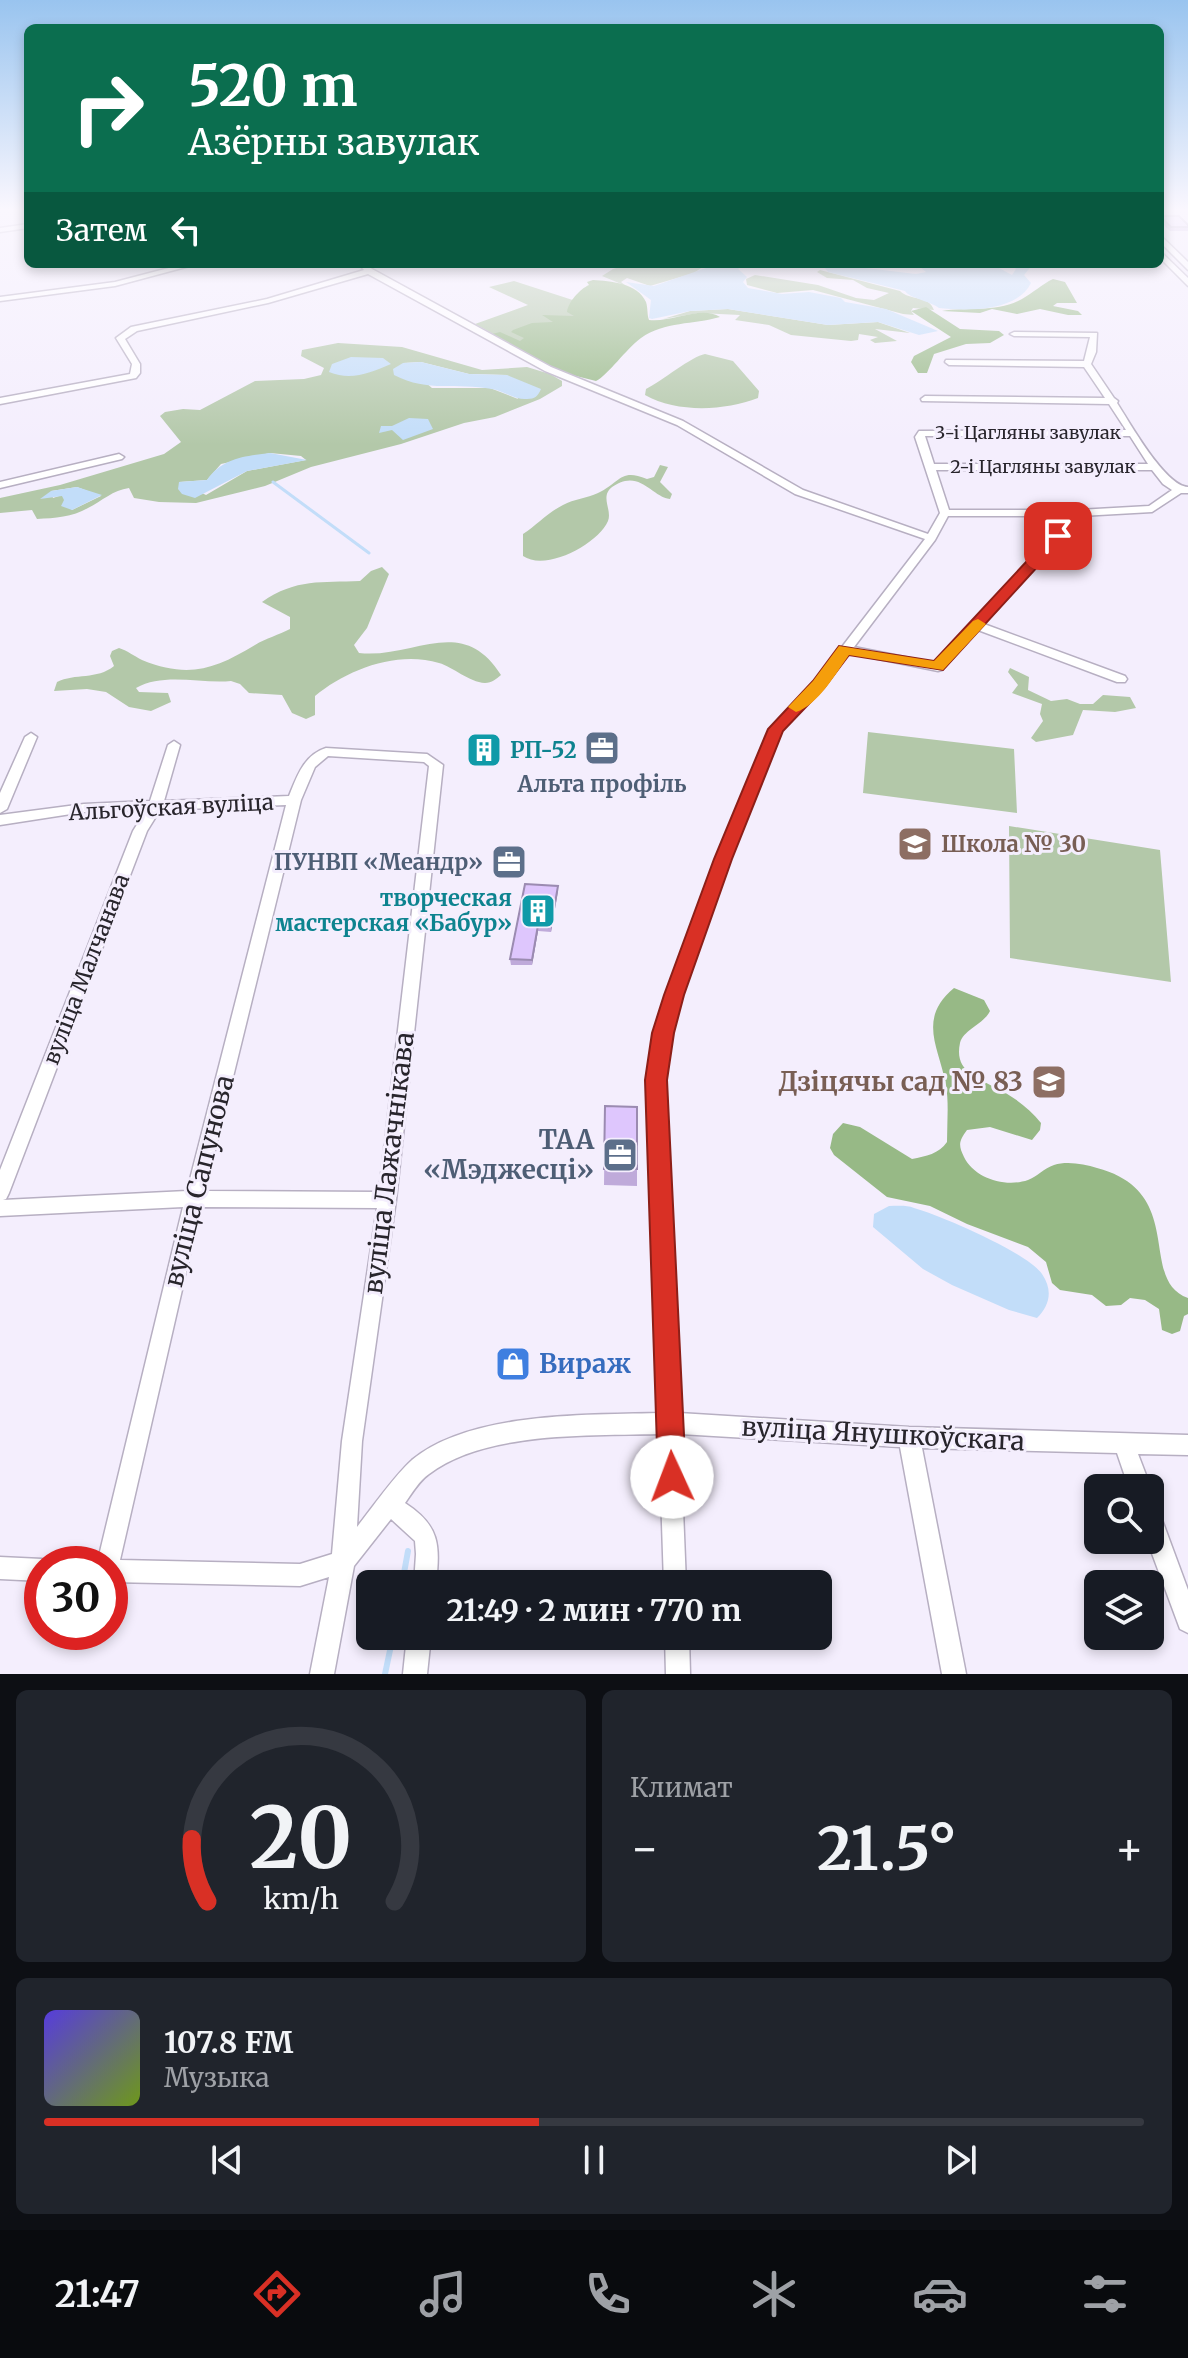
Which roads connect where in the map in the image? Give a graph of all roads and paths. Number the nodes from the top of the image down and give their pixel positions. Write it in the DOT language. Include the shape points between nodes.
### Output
graph roads {
  1 [pos="76,289"];
  2 [pos="303,289"];
  3 [pos="404,289"];
  4 [pos="0,299"];
  5 [pos="1014,334"];
  6 [pos="949,362"];
  7 [pos="1087,364"];
  8 [pos="925,399"];
  9 [pos="0,401"];
  10 [pos="1114,401"];
  11 [pos="1134,433"];
  12 [pos="119,457"];
  13 [pos="930,467"];
  14 [pos="1155,467"];
  15 [pos="0,485"];
  16 [pos="1184,490"];
  17 [pos="945,513"];
  18 [pos="1078,513"];
  19 [pos="931,538"];
  20 [pos="977,625"];
  21 [pos="845,649"];
  22 [pos="1121,679"];
  23 [pos="31,737"];
  24 [pos="174,745"];
  25 [pos="436,765"];
  26 [pos="294,800"];
  27 [pos="156,804"];
  28 [pos="0,809"];
  29 [pos="0,820"];
  30 [pos="0,1193"];
  31 [pos="194,1199"];
  32 [pos="387,1200"];
  33 [pos="0,1208"];
  34 [pos="670,1423"];
  35 [pos="909,1437"];
  36 [pos="1124,1445"];
  37 [pos="1188,1445"];
  38 [pos="1135,1474"];
  39 [pos="389,1505"];
  40 [pos="112,1546"];
  41 [pos="1164,1554"];
  42 [pos="343,1562"];
  43 [pos="0,1568"];
  44 [pos="24,1569"];
  45 [pos="426,1570"];
  46 [pos="675,1570"];
  47 [pos="128,1571"];
  48 [pos="1188,1621"];
  49 [pos="418,1650"];
  50 [pos="677,1650"];
  51 [pos="322,1674"];
  52 [pos="415,1674"];
  53 [pos="678,1674"];
  54 [pos="954,1674"];
  1 -- 4 [label="street"];
  2 -- 9 [label="street" via="127,332 120,338 136,364 133,376"];
  3 -- 19 [label="street" via="548,369 654,411 799,492"];
  5 -- 7 [label="street" via="1091,335 1095,337"];
  6 -- 7 [label="street"];
  7 -- 10 [label="street"];
  8 -- 10 [label="street"];
  10 -- 11 [label="street"];
  11 -- 13 [label="street, 3-і Цагляны завулак" via="922,433"];
  11 -- 14 [label="street"];
  12 -- 15 [label="street"];
  13 -- 14 [label="street, 2-і Цагляны завулак"];
  13 -- 17 [label="street"];
  14 -- 16 [label="street" via="1167,482"];
  16 -- 18 [label="street" via="1152,509"];
  17 -- 18 [label="street"];
  17 -- 19 [label="street"];
  18 -- 20 [label="street"];
  19 -- 21 [label="street"];
  20 -- 21 [label="street" via="938,667"];
  20 -- 22 [label="street"];
  21 -- 34 [label="street" via="776,729 696,932 663,1033 656,1080"];
  23 -- 28 [label="street"];
  24 -- 27 [label="street, вуліца Малчанава"];
  25 -- 26 [label="street, вуліца Сапунова" via="427,758 326,752 310,763"];
  25 -- 32 [label="street, вуліца Лажачнікава"];
  26 -- 27 [label="street, Альгоўская вуліца"];
  26 -- 31 [label="street, вуліца Сапунова"];
  27 -- 29 [label="street, Альгоўская вуліца"];
  27 -- 30 [label="street, вуліца Малчанава" via="140,831"];
  31 -- 32 [label="street"];
  31 -- 33 [label="street"];
  31 -- 40 [label="street, вуліца Сапунова"];
  32 -- 42 [label="street, вуліца Лажачнікава" via="352,1441"];
  34 -- 35 [label="street, вуліца Янушкоўскага"];
  34 -- 39 [label="street, вуліца Янушкоўскага" via="563,1426 486,1437 450,1449 419,1468"];
  34 -- 46 [label="street"];
  35 -- 36 [label="street, вуліца Янушкоўскага"];
  35 -- 54 [label="street"];
  36 -- 37 [label="street, вуліца Янушкоўскага"];
  36 -- 38 [label="street"];
  39 -- 42 [label="street, вуліца Янушкоўскага"];
  39 -- 45 [label="street" via="419,1526 429,1544"];
  41 -- 48 [label="street"];
  42 -- 47 [label="street" via="300,1575"];
  42 -- 51 [label="street, вуліца Лажачнікава"];
  43 -- 44 [label="street"];
  49 -- 52 [label="street"];
  50 -- 53 [label="street"];
}
